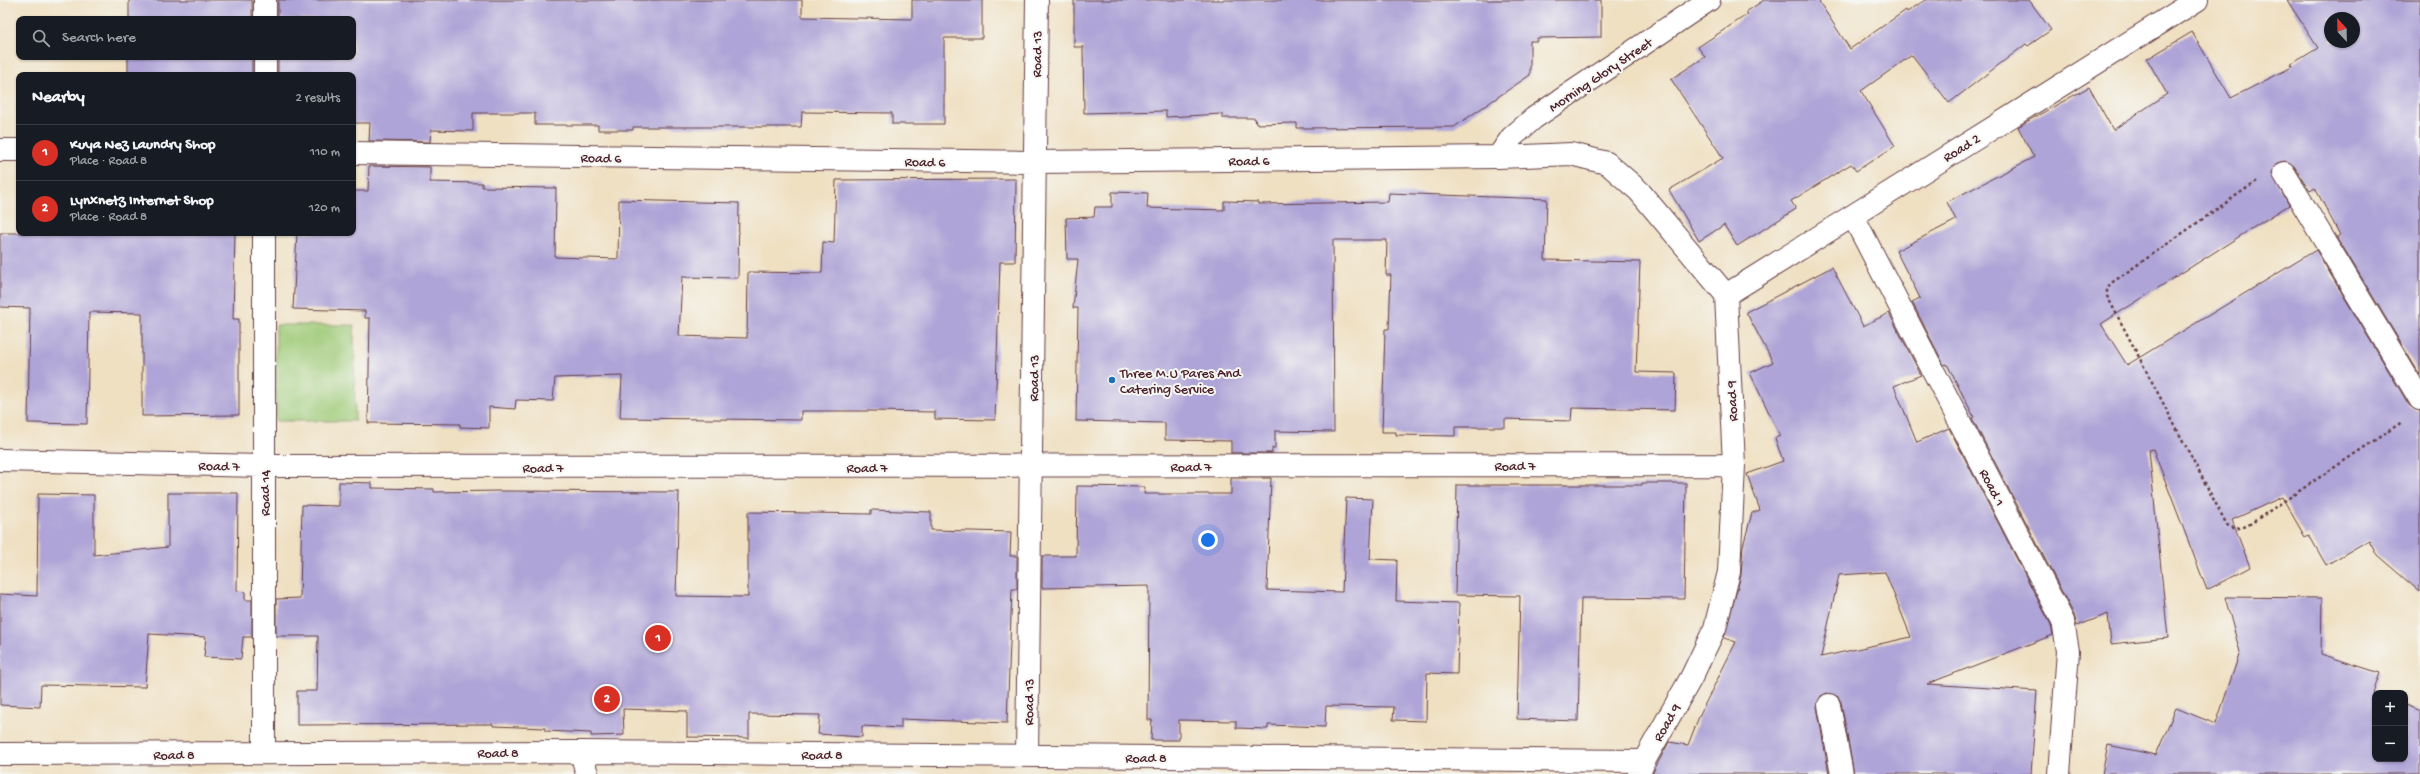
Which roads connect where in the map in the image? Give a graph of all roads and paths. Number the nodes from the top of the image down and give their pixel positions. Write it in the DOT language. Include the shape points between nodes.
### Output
graph roads {
  1 [pos="265,0"];
  2 [pos="1037,0"];
  3 [pos="1709,0"];
  4 [pos="2197,0"];
  5 [pos="265,16"];
  6 [pos="265,60"];
  7 [pos="265,72"];
  8 [pos="0,150"];
  9 [pos="16,150"];
  10 [pos="356,153"];
  11 [pos="1498,157"];
  12 [pos="1035,162"];
  13 [pos="2284,173"];
  14 [pos="1853,216"];
  15 [pos="264,236"];
  16 [pos="1726,295"];
  17 [pos="2420,400"];
  18 [pos="2407,419"];
  19 [pos="0,460"];
  20 [pos="1734,465"];
  21 [pos="264,466"];
  22 [pos="1032,467"];
  23 [pos="1829,705"];
  24 [pos="581,752"];
  25 [pos="264,753"];
  26 [pos="0,754"];
  27 [pos="1027,756"];
  28 [pos="1642,767"];
  29 [pos="587,774"];
  30 [pos="1842,774"];
  31 [pos="2059,774"];
  1 -- 5 [label="street"];
  2 -- 12 [label="street, Road 13"];
  3 -- 11 [label="street, Morning Glory Street" via="1534,118 1512,137"];
  4 -- 14 [label="street, Road 2"];
  6 -- 7 [label="street"];
  8 -- 9 [label="street"];
  10 -- 12 [label="street, Road 6"];
  11 -- 12 [label="street, Road 6"];
  11 -- 16 [label="street" via="1570,154 1607,163 1639,191"];
  12 -- 22 [label="street, Road 13"];
  13 -- 17 [label="street"];
  13 -- 18 [label="path" via="2280,169 2274,169 2110,284 2106,289 2107,296 2227,525 2236,529 2247,526"];
  14 -- 16 [label="street, Road 2"];
  14 -- 31 [label="street, Road 1" via="2063,621 2068,651"];
  15 -- 21 [label="street, Road 14"];
  16 -- 20 [label="street, Road 9"];
  19 -- 21 [label="street, Road 7"];
  20 -- 22 [label="street, Road 7"];
  20 -- 28 [label="street, Road 9" via="1729,572 1715,628"];
  21 -- 22 [label="street, Road 7"];
  21 -- 25 [label="street, Road 14"];
  22 -- 27 [label="street, Road 13"];
  23 -- 30 [label="street"];
  24 -- 25 [label="street, Road 8"];
  24 -- 27 [label="street, Road 8"];
  24 -- 29 [label="street"];
  25 -- 26 [label="street, Road 8"];
  27 -- 28 [label="street, Road 8"];
}
